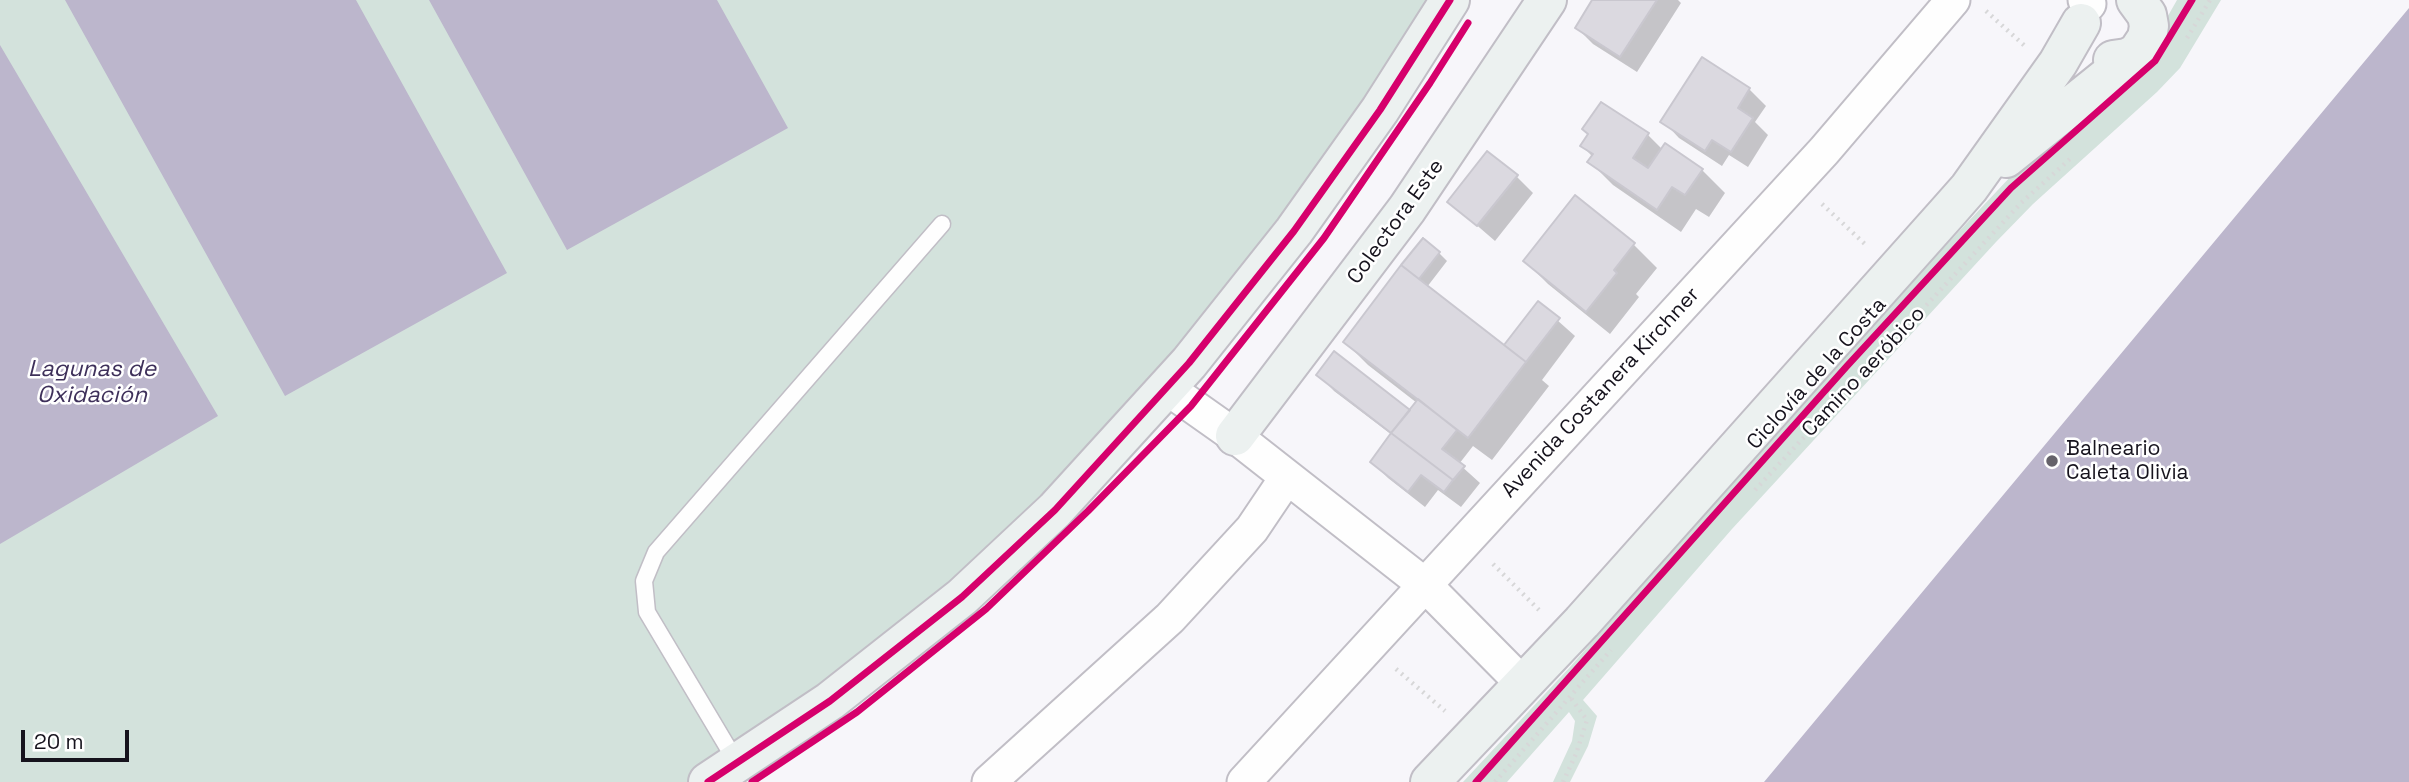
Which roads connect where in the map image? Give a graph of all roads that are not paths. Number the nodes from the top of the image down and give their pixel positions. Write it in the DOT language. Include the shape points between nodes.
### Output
graph roads {
  1 [pos="1450,0"];
  2 [pos="1547,0"];
  3 [pos="2136,0"];
  4 [pos="2161,0"];
  5 [pos="1965,2"];
  6 [pos="2087,7"];
  7 [pos="2155,46"];
  8 [pos="1969,188"];
  9 [pos="942,224"];
  10 [pos="1167,388"];
  11 [pos="1235,436"];
  12 [pos="1287,477"];
  13 [pos="1425,585"];
  14 [pos="1523,684"];
  15 [pos="723,773"];
  16 [pos="989,782"];
  17 [pos="1244,782"];
  18 [pos="1430,782"];
  1 -- 10 [label="street" via="1294,232"];
  2 -- 11 [label="street, Colectora Este" via="1408,209"];
  3 -- 7 [label="street" via="2147,15"];
  4 -- 7 [label="street"];
  5 -- 13 [label="street, Avenida Costanera Kirchner"];
  6 -- 7 [label="street" via="2081,35 2104,59 2116,61"];
  6 -- 8 [label="street" via="2052,72"];
  7 -- 8 [label="street"];
  8 -- 14 [label="street"];
  9 -- 15 [label="lane" via="656,552 645,581 647,612"];
  10 -- 11 [label="street"];
  10 -- 15 [label="street" via="1055,510 962,597 830,701"];
  11 -- 12 [label="street"];
  12 -- 13 [label="street"];
  12 -- 16 [label="street" via="1252,529 1170,618"];
  13 -- 14 [label="street"];
  13 -- 17 [label="street, Avenida Costanera Kirchner"];
  14 -- 18 [label="street"];
}
